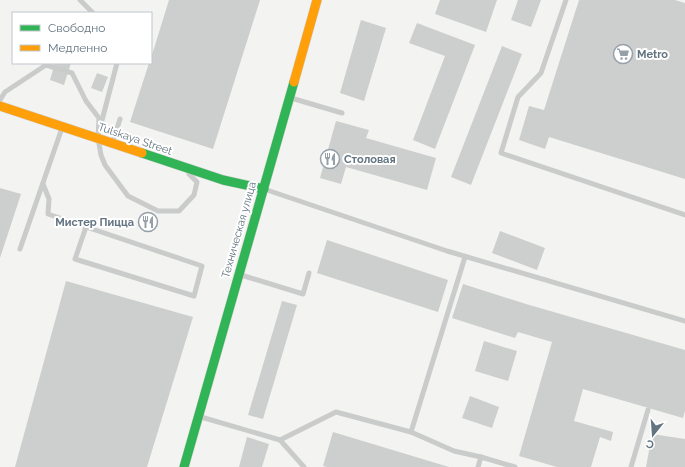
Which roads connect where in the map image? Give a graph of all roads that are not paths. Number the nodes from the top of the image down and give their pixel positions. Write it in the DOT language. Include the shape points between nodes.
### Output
graph roads {
  1 [pos="80,0"];
  2 [pos="317,0"];
  3 [pos="566,0"];
  4 [pos="92,12"];
  5 [pos="116,64"];
  6 [pos="290,97"];
  7 [pos="0,100"];
  8 [pos="0,106"];
  9 [pos="342,113"];
  10 [pos="120,119"];
  11 [pos="62,127"];
  12 [pos="98,138"];
  13 [pos="112,143"];
  14 [pos="183,167"];
  15 [pos="43,184"];
  16 [pos="264,189"];
  17 [pos="685,214"];
  18 [pos="86,227"];
  19 [pos="20,249"];
  20 [pos="466,257"];
  21 [pos="309,273"];
  22 [pos="238,274"];
  23 [pos="685,321"];
  24 [pos="648,410"];
  25 [pos="198,416"];
  26 [pos="411,432"];
  27 [pos="280,440"];
  28 [pos="481,457"];
  29 [pos="184,467"];
  30 [pos="304,467"];
  31 [pos="478,467"];
  32 [pos="514,467"];
  33 [pos="631,467"];
  1 -- 4 [label="lane"];
  2 -- 6 [label="main road, Техническая улица"];
  3 -- 17 [label="lane" via="541,73 518,97 501,152"];
  5 -- 12 [label="lane"];
  6 -- 9 [label="lane"];
  6 -- 16 [label="main road, Техническая улица"];
  7 -- 12 [label="lane" via="5,92 46,66 72,73 86,101 100,118"];
  8 -- 11 [label="main road, Tulskaya Street"];
  10 -- 13 [label="lane"];
  11 -- 12 [label="main road, Tulskaya Street"];
  11 -- 15 [label="lane"];
  12 -- 13 [label="main road, Tulskaya Street"];
  12 -- 14 [label="lane" via="105,165 128,196 158,211 179,211 194,195 197,182"];
  13 -- 14 [label="main road, Tulskaya Street"];
  14 -- 16 [label="main road, Tulskaya Street" via="223,180"];
  15 -- 18 [label="lane" via="49,199 48,214"];
  15 -- 19 [label="lane"];
  16 -- 20 [label="lane"];
  16 -- 22 [label="main road, Техническая улица"];
  18 -- 18 [label="lane" via="75,259 194,296 202,266"];
  20 -- 23 [label="lane"];
  20 -- 26 [label="lane"];
  21 -- 22 [label="lane" via="303,294"];
  22 -- 25 [label="main road, Техническая улица"];
  24 -- 33 [label="lane"];
  25 -- 27 [label="lane"];
  25 -- 29 [label="main road, Техническая улица"];
  26 -- 27 [label="lane" via="336,412"];
  26 -- 28 [label="lane" via="454,451"];
  27 -- 30 [label="lane"];
  28 -- 31 [label="lane"];
  28 -- 32 [label="lane"];
}
